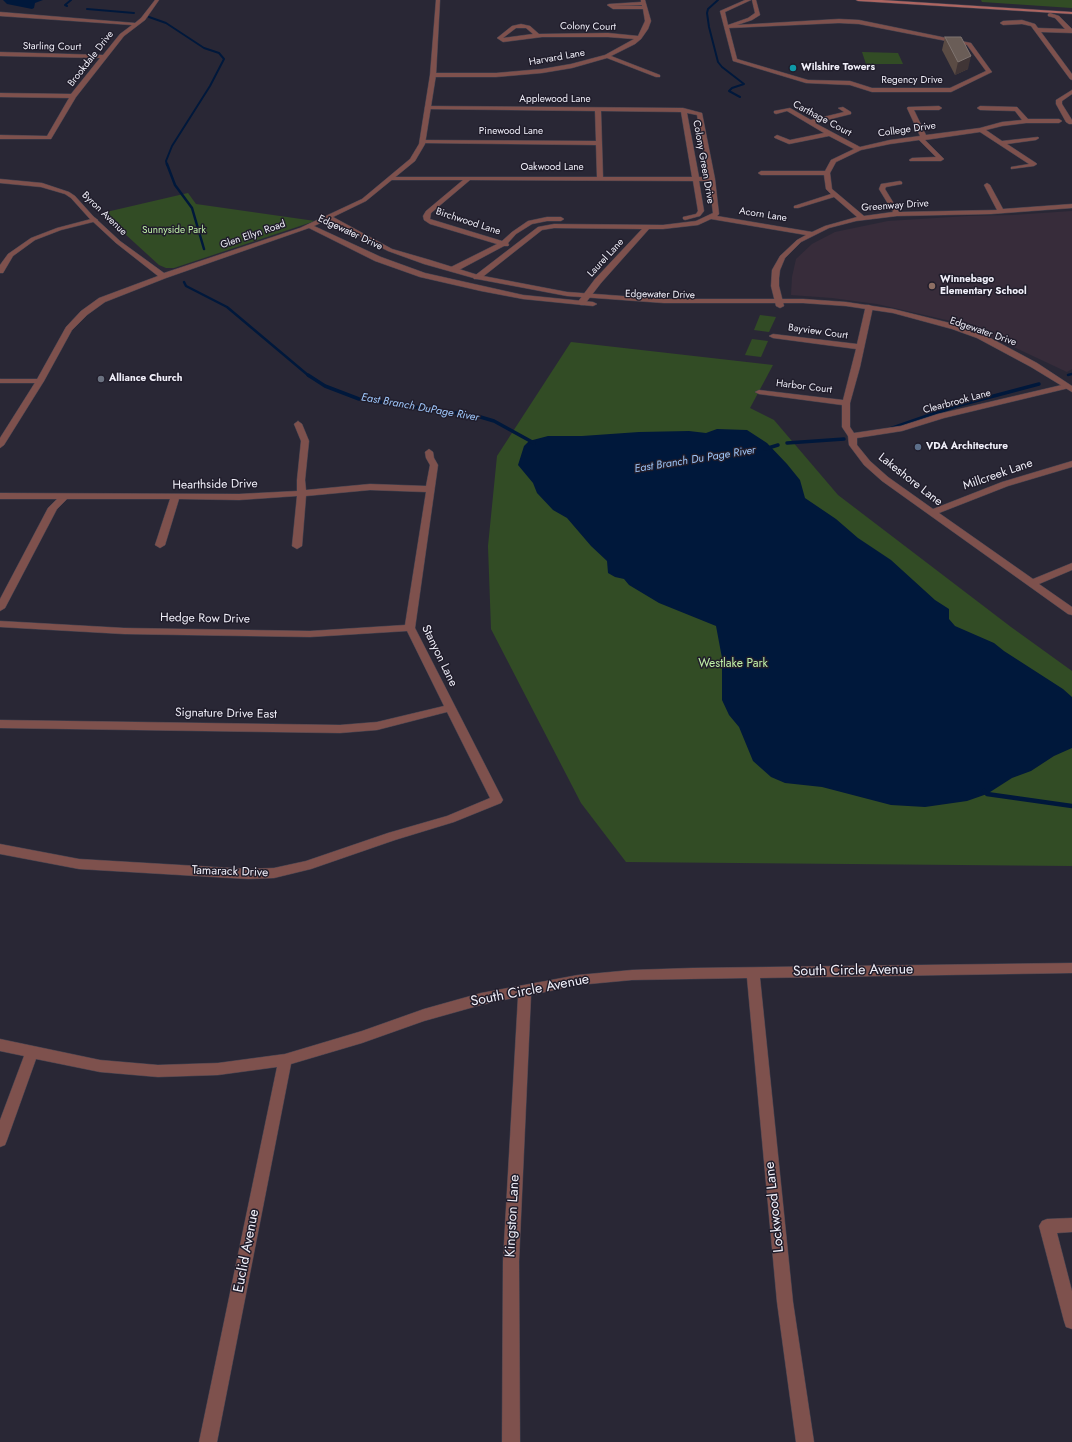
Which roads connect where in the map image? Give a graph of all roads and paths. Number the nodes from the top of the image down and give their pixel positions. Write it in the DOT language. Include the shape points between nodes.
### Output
graph roads {
  1 [pos="157,0"];
  2 [pos="438,0"];
  3 [pos="749,0"];
  4 [pos="754,0"];
  5 [pos="858,0"];
  6 [pos="916,0"];
  7 [pos="644,3"];
  8 [pos="1072,9"];
  9 [pos="1072,12"];
  10 [pos="0,14"];
  11 [pos="1050,15"];
  12 [pos="1003,23"];
  13 [pos="135,24"];
  14 [pos="726,27"];
  15 [pos="1038,30"];
  16 [pos="1070,31"];
  17 [pos="537,35"];
  18 [pos="639,38"];
  19 [pos="0,54"];
  20 [pos="607,56"];
  21 [pos="104,57"];
  22 [pos="433,75"];
  23 [pos="658,76"];
  24 [pos="1072,78"];
  25 [pos="1072,92"];
  26 [pos="0,95"];
  27 [pos="73,96"];
  28 [pos="427,108"];
  29 [pos="841,108"];
  30 [pos="939,108"];
  31 [pos="980,108"];
  32 [pos="598,109"];
  33 [pos="683,110"];
  34 [pos="776,112"];
  35 [pos="1026,121"];
  36 [pos="1058,121"];
  37 [pos="811,122"];
  38 [pos="1071,122"];
  39 [pos="981,130"];
  40 [pos="830,134"];
  41 [pos="0,137"];
  42 [pos="777,137"];
  43 [pos="922,138"];
  44 [pos="1036,138"];
  45 [pos="422,142"];
  46 [pos="599,143"];
  47 [pos="1001,143"];
  48 [pos="859,149"];
  49 [pos="912,160"];
  50 [pos="1014,168"];
  51 [pos="760,173"];
  52 [pos="827,173"];
  53 [pos="392,178"];
  54 [pos="469,178"];
  55 [pos="600,178"];
  56 [pos="696,179"];
  57 [pos="712,179"];
  58 [pos="0,181"];
  59 [pos="900,183"];
  60 [pos="987,184"];
  61 [pos="835,195"];
  62 [pos="1072,206"];
  63 [pos="796,207"];
  64 [pos="1001,211"];
  65 [pos="896,214"];
  66 [pos="327,217"];
  67 [pos="711,217"];
  68 [pos="863,218"];
  69 [pos="582,219"];
  70 [pos="668,219"];
  71 [pos="95,220"];
  72 [pos="309,226"];
  73 [pos="647,226"];
  74 [pos="812,234"];
  75 [pos="503,244"];
  76 [pos="516,247"];
  77 [pos="454,270"];
  78 [pos="0,271"];
  79 [pos="163,276"];
  80 [pos="477,277"];
  81 [pos="586,296"];
  82 [pos="581,303"];
  83 [pos="779,303"];
  84 [pos="869,310"];
  85 [pos="773,336"];
  86 [pos="860,347"];
  87 [pos="0,380"];
  88 [pos="40,381"];
  89 [pos="1069,388"];
  90 [pos="760,392"];
  91 [pos="846,403"];
  92 [pos="298,424"];
  93 [pos="852,436"];
  94 [pos="0,445"];
  95 [pos="429,452"];
  96 [pos="1072,464"];
  97 [pos="430,489"];
  98 [pos="302,493"];
  99 [pos="0,496"];
  100 [pos="175,497"];
  101 [pos="63,498"];
  102 [pos="932,512"];
  103 [pos="160,545"];
  104 [pos="297,546"];
  105 [pos="1072,566"];
  106 [pos="1033,583"];
  107 [pos="0,608"];
  108 [pos="1072,612"];
  109 [pos="0,624"];
  110 [pos="410,628"];
  111 [pos="450,708"];
  112 [pos="0,724"];
  113 [pos="497,800"];
  114 [pos="0,849"];
  115 [pos="1072,968"];
  116 [pos="753,972"];
  117 [pos="525,990"];
  118 [pos="0,1045"];
  119 [pos="32,1052"];
  120 [pos="285,1060"];
  121 [pos="0,1140"];
  122 [pos="1072,1225"];
  123 [pos="1072,1321"];
  124 [pos="208,1442"];
  125 [pos="511,1442"];
  126 [pos="805,1442"];
  1 -- 13 [label="street, Brookdale Drive" via="143,19"];
  2 -- 22 [label="street, Glen Ellyn Road"];
  3 -- 14 [label="street, Regency Drive" via="722,11"];
  4 -- 14 [label="street" via="758,14"];
  5 -- 9 [label="main road"];
  6 -- 8 [label="main road"];
  7 -- 7 [label="street" via="609,5 618,8"];
  7 -- 18 [label="street" via="648,21"];
  10 -- 13 [label="street"];
  11 -- 16 [label="street" via="1057,17"];
  12 -- 15 [label="street" via="1026,22"];
  13 -- 21 [label="street, Brookdale Drive" via="122,34"];
  14 -- 14 [label="street, Regency Drive" via="735,60 808,82 850,83 872,90 951,90 988,72 969,44 859,22"];
  15 -- 16 [label="street"];
  15 -- 24 [label="street" via="1064,62"];
  17 -- 17 [label="street, Colony Court" via="508,40 500,38 514,27 521,26 528,27"];
  17 -- 18 [label="street, Colony Court" via="608,35"];
  18 -- 20 [label="street, Harvard Lane"];
  19 -- 21 [label="street, Starling Court"];
  20 -- 22 [label="street, Harvard Lane" via="542,71 496,75"];
  20 -- 23 [label="street"];
  21 -- 27 [label="street, Brookdale Drive"];
  22 -- 28 [label="street, Glen Ellyn Road"];
  25 -- 38 [label="street" via="1059,100"];
  26 -- 27 [label="street"];
  27 -- 41 [label="street, Brookdale Drive" via="49,138"];
  28 -- 32 [label="street, Applewood Lane"];
  28 -- 45 [label="street, Glen Ellyn Road"];
  29 -- 37 [label="street" via="849,113"];
  30 -- 43 [label="street" via="910,108"];
  31 -- 35 [label="street" via="1018,109"];
  32 -- 33 [label="street, Applewood Lane"];
  32 -- 46 [label="street"];
  33 -- 56 [label="street, Colony Green Drive"];
  33 -- 57 [label="street, Colony Green Drive" via="700,114"];
  34 -- 37 [label="street, Carthage Court" via="788,109"];
  35 -- 36 [label="street, College Drive"];
  35 -- 39 [label="street, College Drive"];
  37 -- 40 [label="street, Carthage Court"];
  39 -- 43 [label="street, College Drive"];
  39 -- 47 [label="street"];
  40 -- 42 [label="street" via="789,142"];
  40 -- 48 [label="street, Carthage Court"];
  43 -- 48 [label="street, College Drive"];
  43 -- 49 [label="street" via="941,158"];
  44 -- 47 [label="street"];
  45 -- 46 [label="street, Pinewood Lane"];
  45 -- 53 [label="street, Glen Ellyn Road" via="413,160"];
  46 -- 55 [label="street"];
  47 -- 50 [label="street" via="1020,152 1034,164"];
  48 -- 52 [label="street, College Drive" via="833,161"];
  51 -- 52 [label="street"];
  52 -- 61 [label="street" via="829,188"];
  53 -- 54 [label="street, Oakwood Lane"];
  53 -- 66 [label="street, Glen Ellyn Road" via="364,200"];
  54 -- 55 [label="street, Oakwood Lane"];
  54 -- 75 [label="street, Birchwood Lane" via="428,212 427,220"];
  55 -- 56 [label="street, Oakwood Lane"];
  56 -- 57 [label="street, Oakwood Lane"];
  56 -- 70 [label="street, Colony Green Drive" via="701,211 698,215 688,218"];
  57 -- 67 [label="street, Colony Green Drive" via="717,211"];
  58 -- 71 [label="street, Byron Avenue" via="29,183 60,190 73,197"];
  59 -- 65 [label="street" via="883,185 882,189"];
  60 -- 64 [label="street"];
  61 -- 63 [label="street"];
  61 -- 68 [label="street"];
  62 -- 64 [label="street, Greenway Drive"];
  64 -- 65 [label="street, Greenway Drive"];
  65 -- 68 [label="street, Greenway Drive"];
  66 -- 72 [label="street, Glen Ellyn Road"];
  66 -- 77 [label="street, Edgewater Drive" via="390,250"];
  67 -- 73 [label="street, Colony Green Drive" via="698,223"];
  67 -- 74 [label="street, Acorn Lane"];
  68 -- 74 [label="street, Greenway Drive" via="834,225"];
  69 -- 75 [label="street" via="547,219 530,222"];
  71 -- 78 [label="street" via="33,239 10,255"];
  71 -- 79 [label="street, Byron Avenue" via="118,242"];
  72 -- 79 [label="street, Glen Ellyn Road"];
  72 -- 82 [label="street, Edgewater Drive" via="378,259 423,275 516,296"];
  73 -- 76 [label="street, Colony Green Drive" via="540,228"];
  73 -- 81 [label="street, Laurel Lane"];
  74 -- 83 [label="street, Greenway Drive" via="792,247 778,263 774,278"];
  75 -- 76 [label="street, Birchwood Lane"];
  75 -- 77 [label="street"];
  76 -- 80 [label="street, Colony Green Drive"];
  77 -- 80 [label="street, Edgewater Drive"];
  79 -- 88 [label="street, Glen Ellyn Road" via="102,300 84,313 69,329"];
  80 -- 81 [label="street, Edgewater Drive"];
  81 -- 82 [label="street, Laurel Lane"];
  81 -- 83 [label="street, Edgewater Drive" via="664,301"];
  82 -- 83 [label="street, Edgewater Drive" via="628,306"];
  83 -- 84 [label="street, Edgewater Drive"];
  84 -- 86 [label="street, Lakeshore Lane"];
  84 -- 89 [label="street, Edgewater Drive" via="948,331 1017,356"];
  85 -- 86 [label="street, Bayview Court"];
  86 -- 91 [label="street, Lakeshore Lane"];
  87 -- 88 [label="street"];
  88 -- 94 [label="street, Glen Ellyn Road"];
  89 -- 93 [label="street, Clearbrook Lane" via="941,416 897,430"];
  90 -- 91 [label="street, Harbor Court"];
  91 -- 93 [label="street, Lakeshore Lane" via="846,427"];
  92 -- 98 [label="street" via="305,442"];
  93 -- 102 [label="street, Lakeshore Lane" via="853,445 876,471"];
  95 -- 97 [label="street, Stanyon Lane" via="434,465"];
  96 -- 102 [label="street, Millcreek Lane" via="999,486"];
  97 -- 98 [label="street, Hearthside Drive" via="370,487"];
  97 -- 110 [label="street, Stanyon Lane"];
  98 -- 100 [label="street, Hearthside Drive" via="239,497"];
  98 -- 104 [label="street"];
  99 -- 101 [label="street, Hearthside Drive"];
  100 -- 101 [label="street, Hearthside Drive"];
  100 -- 103 [label="street"];
  101 -- 107 [label="street" via="53,508"];
  102 -- 106 [label="street, Lakeshore Lane"];
  105 -- 106 [label="street"];
  106 -- 108 [label="street, Lakeshore Lane"];
  109 -- 110 [label="street, Hedge Row Drive" via="124,631 310,634"];
  110 -- 111 [label="street, Stanyon Lane"];
  111 -- 112 [label="street, Signature Drive East" via="377,726 340,729"];
  111 -- 113 [label="street, Stanyon Lane"];
  113 -- 114 [label="street, Tamarack Drive" via="450,819 307,866 274,874 79,864"];
  115 -- 116 [label="street, South Circle Avenue"];
  116 -- 117 [label="street, South Circle Avenue" via="632,975 578,980"];
  116 -- 126 [label="street, Lockwood Lane" via="785,1302"];
  117 -- 120 [label="street, South Circle Avenue" via="431,1013"];
  117 -- 125 [label="street, Kingston Lane" via="511,1261"];
  118 -- 119 [label="street, South Circle Avenue"];
  119 -- 120 [label="street, South Circle Avenue" via="100,1066 158,1071 218,1069"];
  119 -- 121 [label="street"];
  120 -- 124 [label="street, Euclid Avenue"];
  122 -- 123 [label="street" via="1047,1226"];
}
